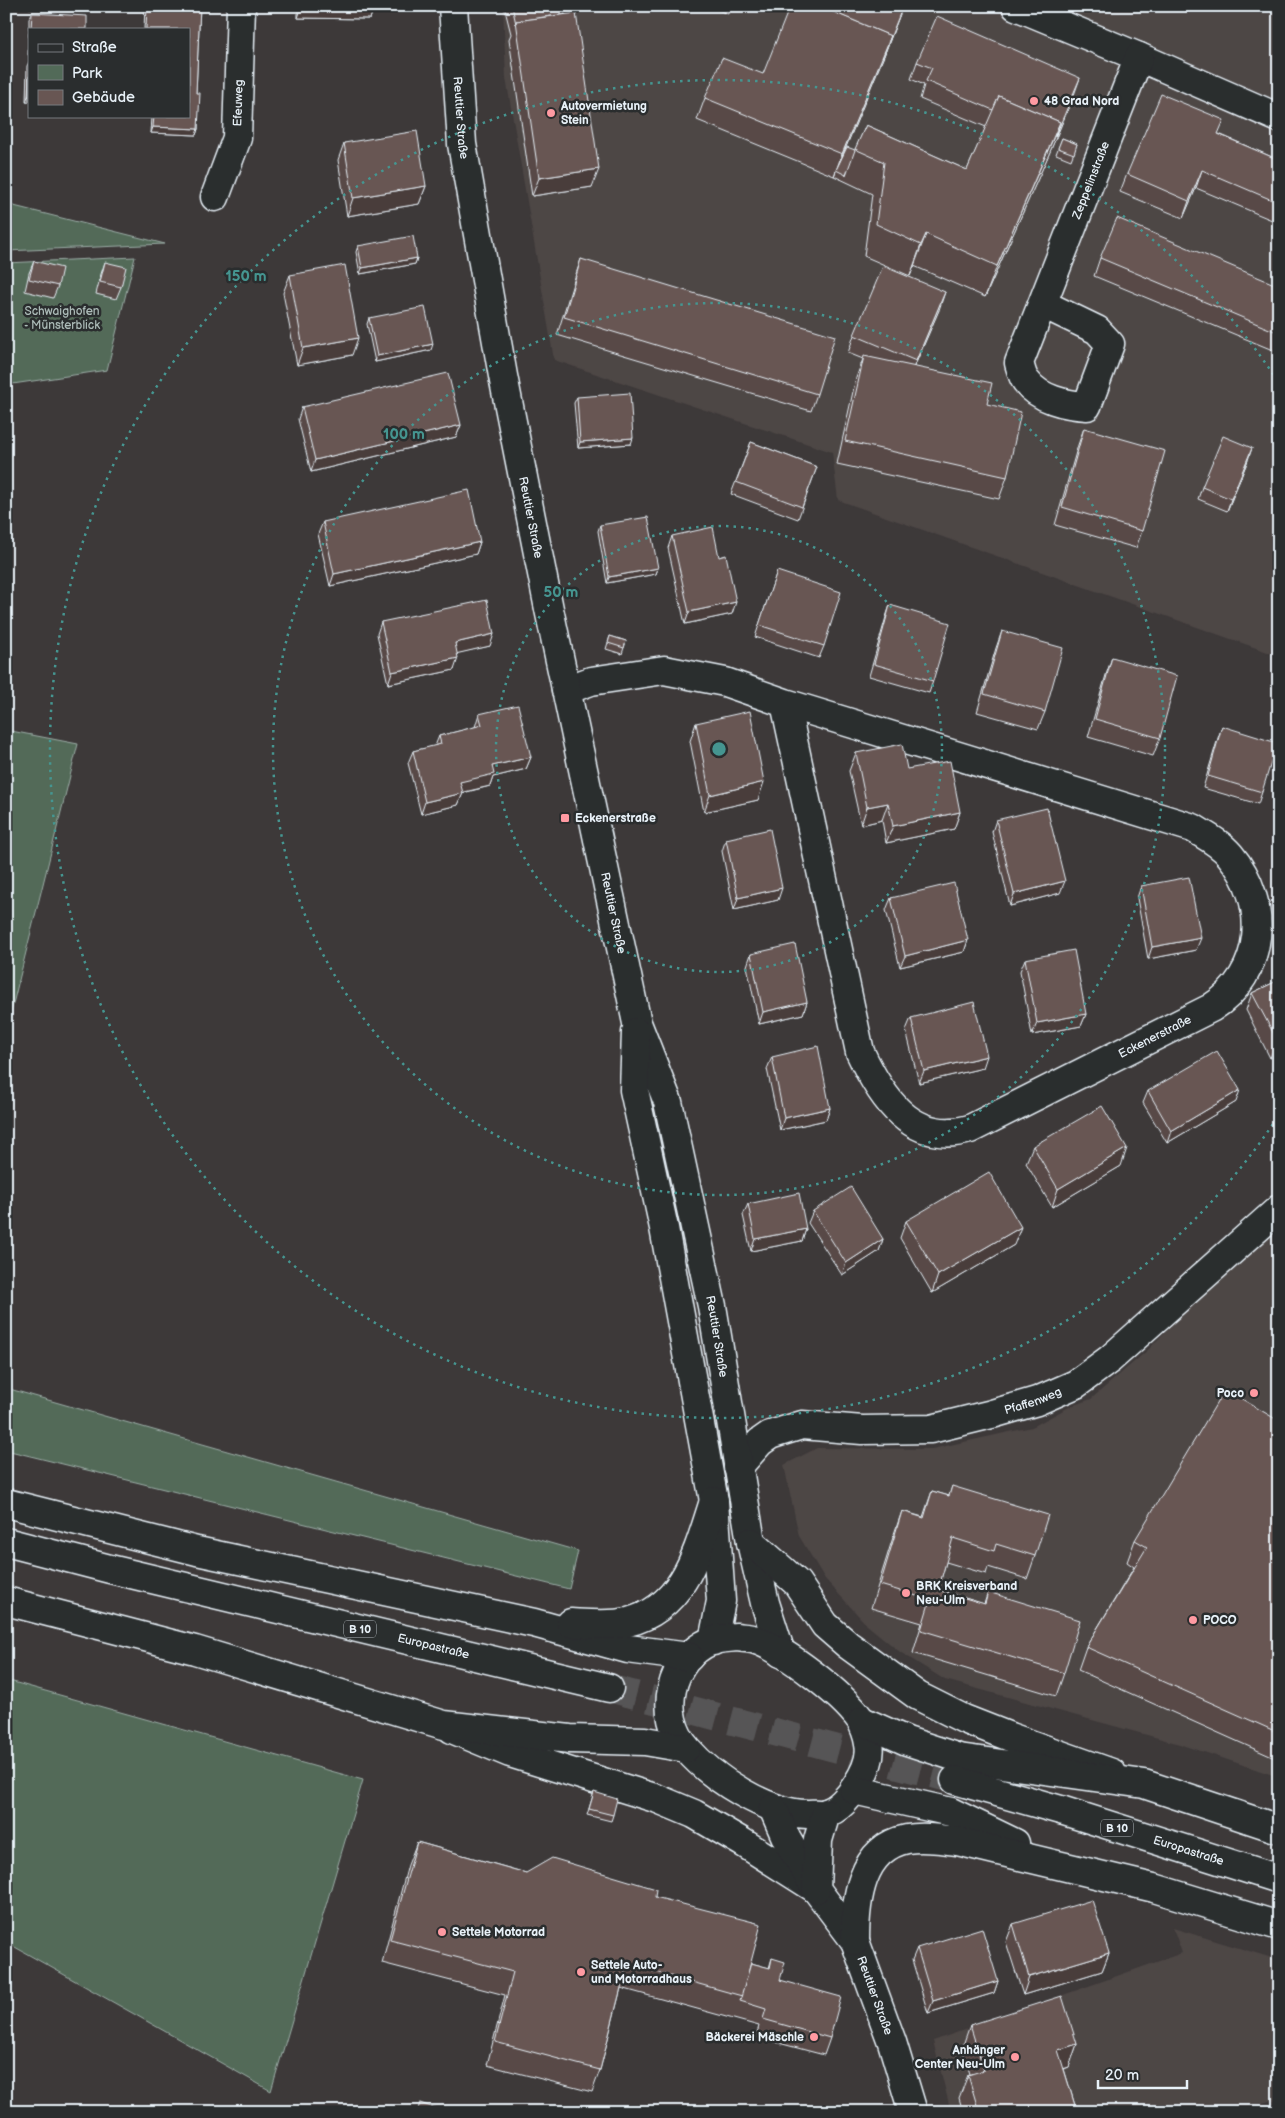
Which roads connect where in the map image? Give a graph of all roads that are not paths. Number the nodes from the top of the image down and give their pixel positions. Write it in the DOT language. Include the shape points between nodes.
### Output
graph roads {
  1 [pos="241,6"];
  2 [pos="452,6"];
  3 [pos="1016,6"];
  4 [pos="1139,57"];
  5 [pos="1279,118"];
  6 [pos="215,197"];
  7 [pos="1043,304"];
  8 [pos="566,690"];
  9 [pos="785,703"];
  10 [pos="637,1023"];
  11 [pos="1278,1211"];
  12 [pos="738,1467"];
  13 [pos="714,1501"];
  14 [pos="6,1503"];
  15 [pos="6,1542"];
  16 [pos="751,1542"];
  17 [pos="6,1552"];
  18 [pos="110,1569"];
  19 [pos="6,1601"];
  20 [pos="534,1623"];
  21 [pos="712,1640"];
  22 [pos="781,1653"];
  23 [pos="688,1657"];
  24 [pos="609,1688"];
  25 [pos="862,1721"];
  26 [pos="444,1725"];
  27 [pos="686,1748"];
  28 [pos="955,1780"];
  29 [pos="1144,1784"];
  30 [pos="854,1790"];
  31 [pos="773,1808"];
  32 [pos="826,1813"];
  33 [pos="1279,1828"];
  34 [pos="1060,1864"];
  35 [pos="1279,1880"];
  36 [pos="816,1889"];
  37 [pos="1279,1926"];
  38 [pos="855,1941"];
  39 [pos="913,2112"];
  1 -- 6 [label="main road, Efeuweg" via="237,138"];
  2 -- 8 [label="main road, Reuttier Straße" via="462,144 503,376"];
  3 -- 4 [label="main road"];
  4 -- 5 [label="main road"];
  4 -- 7 [label="main road, Zeppelinstraße"];
  8 -- 9 [label="main road, Eckenerstraße" via="591,681 664,670 725,682"];
  8 -- 10 [label="main road, Reuttier Straße"];
  9 -- 9 [label="main road, Eckenerstraße" via="1193,828 1213,840 1240,868 1256,915 1255,948 1239,983 1219,1004 970,1130 938,1131 907,1118 885,1098 860,1052"];
  10 -- 12 [label="main road, Reuttier Straße" via="668,1102 712,1306"];
  10 -- 13 [label="main road, Reuttier Straße" via="634,1090 666,1238"];
  11 -- 12 [label="main road, Pfaffenweg" via="1110,1359 1076,1384 1037,1401 931,1429 862,1430 802,1425 770,1435"];
  12 -- 16 [label="main road, Reuttier Straße"];
  13 -- 20 [label="main road" via="687,1576 662,1606 647,1616 626,1622"];
  13 -- 21 [label="main road, Reuttier Straße" via="721,1601"];
  14 -- 20 [label="main road" via="197,1551"];
  15 -- 18 [label="main road, Europastraße / B 10"];
  16 -- 22 [label="main road, Reuttier Straße"];
  16 -- 29 [label="main road" via="797,1582 824,1625 918,1696 1010,1737"];
  17 -- 18 [label="main road, Europastraße / B 10"];
  18 -- 24 [label="main road, Europastraße / B 10"];
  19 -- 26 [label="main road" via="195,1650"];
  20 -- 23 [label="main road" via="628,1649"];
  21 -- 22 [label="main road" via="737,1637 755,1640"];
  21 -- 23 [label="main road"];
  22 -- 25 [label="main road" via="846,1701"];
  23 -- 27 [label="main road" via="676,1674 670,1695 672,1723"];
  25 -- 29 [label="main road" via="907,1741 959,1758"];
  25 -- 30 [label="main road" via="870,1745 866,1769"];
  26 -- 27 [label="main road" via="570,1739 645,1741"];
  26 -- 36 [label="main road" via="510,1753 658,1799 694,1814"];
  27 -- 31 [label="main road" via="724,1781"];
  28 -- 35 [label="main road, Europastraße / B 10" via="1064,1811"];
  29 -- 33 [label="main road"];
  30 -- 32 [label="main road"];
  30 -- 34 [label="main road" via="951,1812"];
  31 -- 32 [label="main road" via="797,1814"];
  31 -- 36 [label="main road, Reuttier Straße" via="787,1840"];
  32 -- 36 [label="main road" via="818,1840"];
  34 -- 37 [label="main road" via="1154,1888"];
  34 -- 38 [label="main road" via="930,1837 891,1844 873,1862 860,1884 855,1911"];
  36 -- 38 [label="main road, Reuttier Straße"];
  38 -- 39 [label="main road, Reuttier Straße" via="892,2042"];
}
